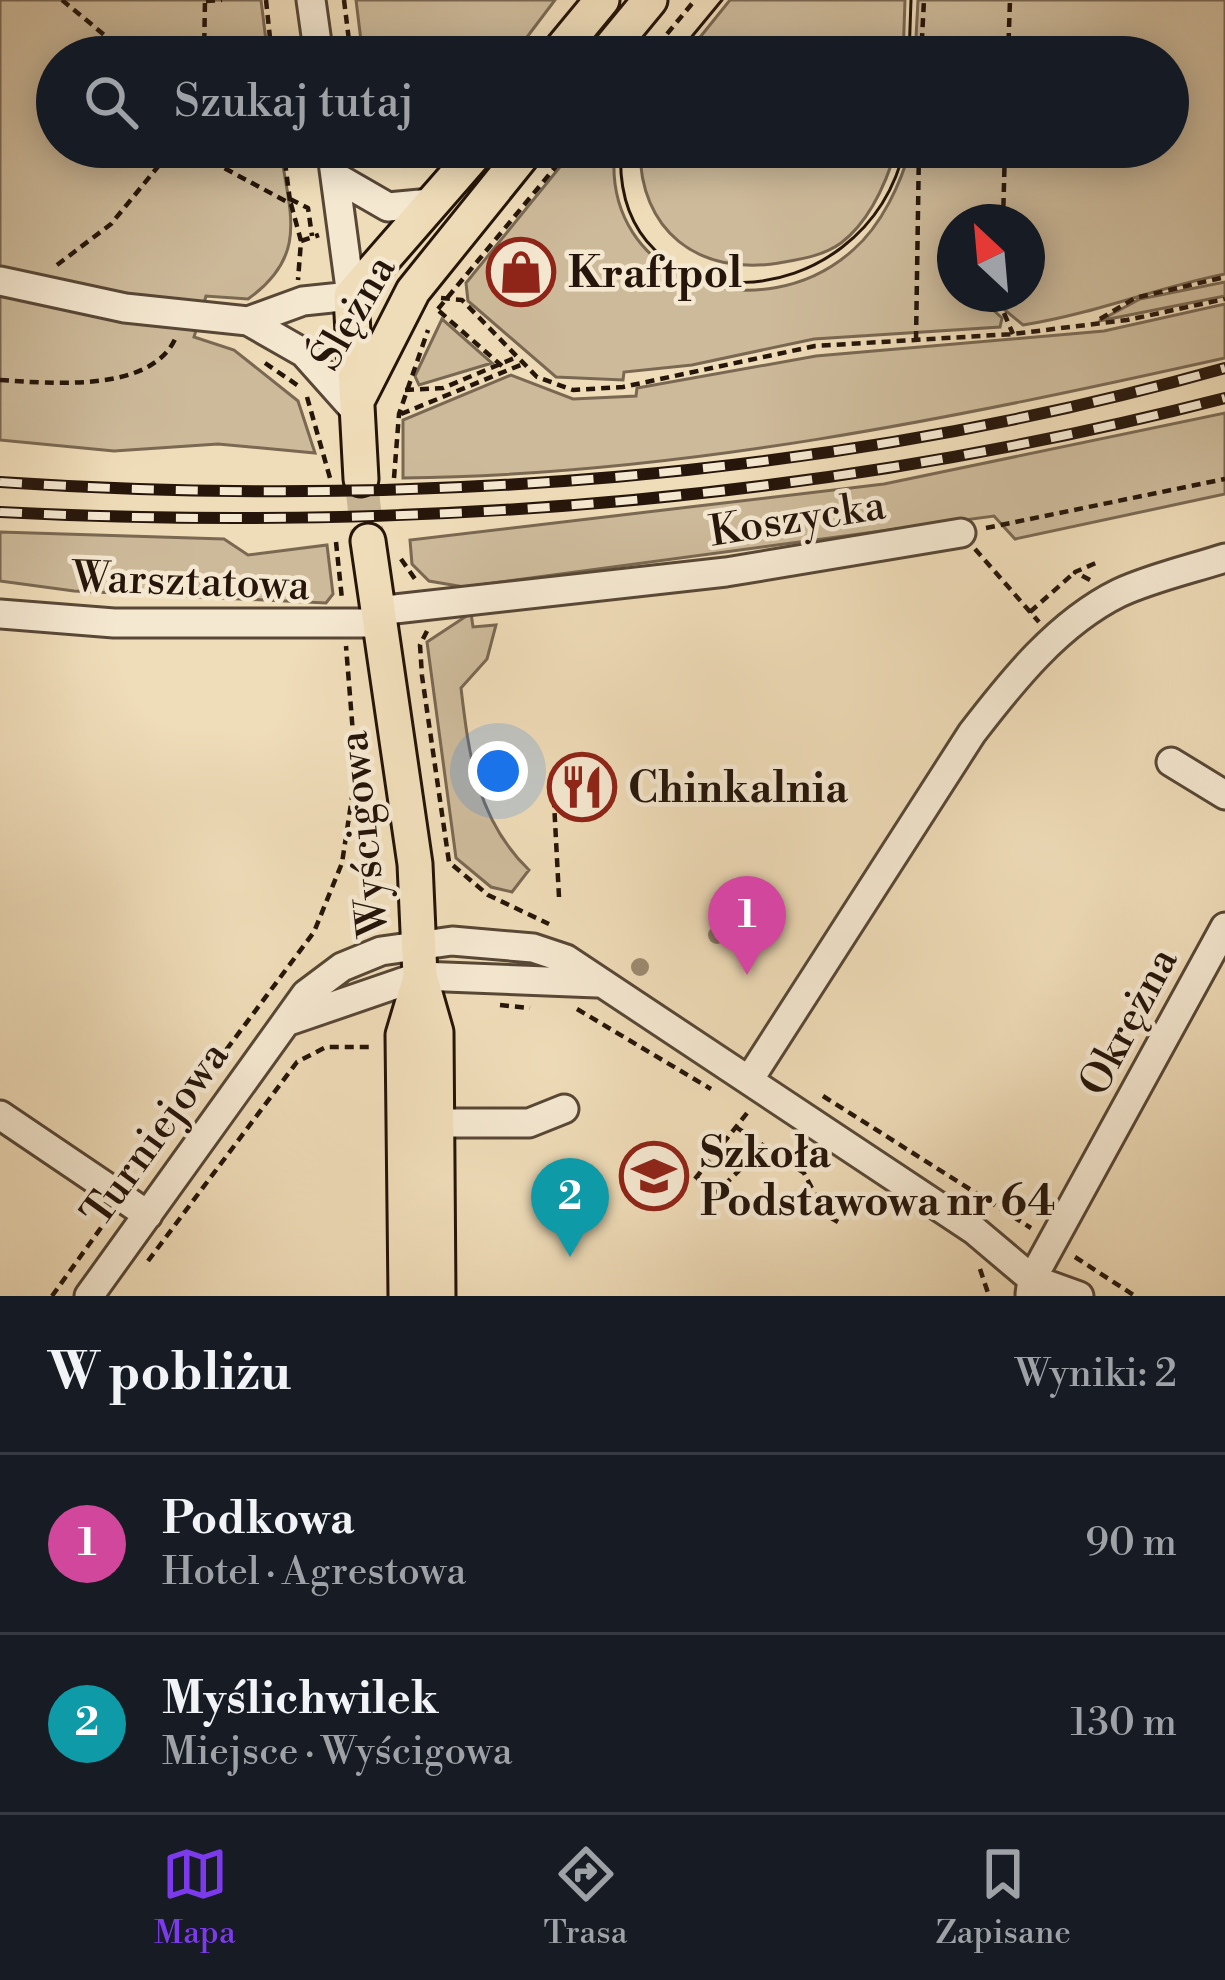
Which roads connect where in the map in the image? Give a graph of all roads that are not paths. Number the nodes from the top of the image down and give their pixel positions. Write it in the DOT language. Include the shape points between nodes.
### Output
graph roads {
  1 [pos="311,0"];
  2 [pos="602,0"];
  3 [pos="650,0"];
  4 [pos="316,36"];
  5 [pos="572,36"];
  6 [pos="620,36"];
  7 [pos="334,168"];
  8 [pos="462,168"];
  9 [pos="512,168"];
  10 [pos="336,177"];
  11 [pos="431,203"];
  12 [pos="0,280"];
  13 [pos="351,296"];
  14 [pos="248,321"];
  15 [pos="353,408"];
  16 [pos="362,479"];
  17 [pos="961,533"];
  18 [pos="352,541"];
  19 [pos="1225,558"];
  20 [pos="0,614"];
  21 [pos="379,617"];
  22 [pos="1171,762"];
  23 [pos="1225,795"];
  24 [pos="1225,927"];
  25 [pos="420,960"];
  26 [pos="742,1092"];
  27 [pos="564,1109"];
  28 [pos="0,1115"];
  29 [pos="437,1124"];
  30 [pos="148,1215"];
  31 [pos="1031,1287"];
  32 [pos="89,1296"];
  33 [pos="406,1296"];
  34 [pos="439,1296"];
  35 [pos="1079,1296"];
  1 -- 4 [label="street"];
  2 -- 5 [label="main road"];
  3 -- 6 [label="main road"];
  7 -- 10 [label="street"];
  8 -- 11 [label="main road, Ślężna"];
  9 -- 15 [label="main road, Ślężna" via="413,291"];
  10 -- 11 [label="street" via="390,208"];
  10 -- 13 [label="street"];
  11 -- 13 [label="main road, Ślężna"];
  12 -- 14 [label="street" via="124,308"];
  13 -- 14 [label="street"];
  13 -- 15 [label="main road, Ślężna"];
  14 -- 15 [label="street" via="304,352"];
  15 -- 16 [label="main road"];
  17 -- 21 [label="street, Koszycka"];
  18 -- 21 [label="main road, Wyścigowa"];
  19 -- 26 [label="street" via="1118,594 1014,679"];
  20 -- 21 [label="street, Warsztatowa" via="344,626"];
  21 -- 25 [label="main road, Wyścigowa" via="416,864"];
  22 -- 23 [label="street"];
  24 -- 31 [label="street, Okrężna" via="1065,1246"];
  25 -- 26 [label="street, Turniejowa" via="533,948 566,959"];
  25 -- 29 [label="main road, Wyścigowa" via="436,1032"];
  25 -- 30 [label="street, Turniejowa" via="342,967 306,994"];
  25 -- 33 [label="main road, Wyścigowa" via="403,1035"];
  26 -- 31 [label="street, Turniejowa" via="974,1230"];
  27 -- 29 [label="street" via="529,1124"];
  28 -- 30 [label="street"];
  29 -- 34 [label="main road, Wyścigowa"];
  30 -- 32 [label="street, Turniejowa"];
  31 -- 35 [label="street"];
}
